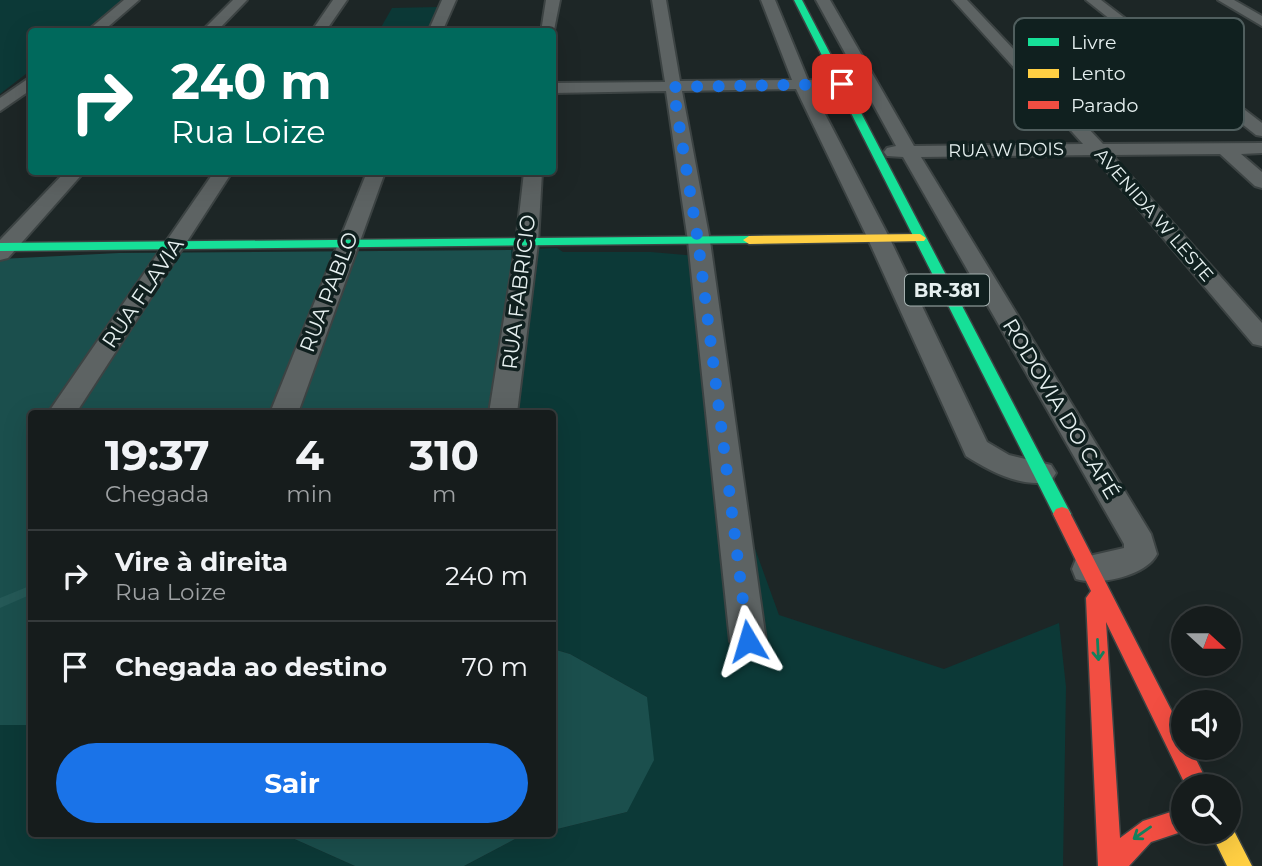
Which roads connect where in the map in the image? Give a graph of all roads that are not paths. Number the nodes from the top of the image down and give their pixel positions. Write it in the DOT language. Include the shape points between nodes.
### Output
graph roads {
  1 [pos="132,0"];
  2 [pos="240,0"];
  3 [pos="340,0"];
  4 [pos="449,0"];
  5 [pos="553,0"];
  6 [pos="659,0"];
  7 [pos="768,0"];
  8 [pos="798,0"];
  9 [pos="823,0"];
  10 [pos="960,0"];
  11 [pos="1093,0"];
  12 [pos="1225,0"];
  13 [pos="1116,18"];
  14 [pos="1262,22"];
  15 [pos="98,28"];
  16 [pos="212,28"];
  17 [pos="321,28"];
  18 [pos="437,28"];
  19 [pos="549,28"];
  20 [pos="1014,59"];
  21 [pos="842,84"];
  22 [pos="802,85"];
  23 [pos="28,87"];
  24 [pos="673,87"];
  25 [pos="556,88"];
  26 [pos="0,106"];
  27 [pos="1244,117"];
  28 [pos="1080,130"];
  29 [pos="1262,131"];
  30 [pos="1262,148"];
  31 [pos="1097,149"];
  32 [pos="1225,149"];
  33 [pos="908,151"];
  34 [pos="876,152"];
  35 [pos="72,175"];
  36 [pos="221,175"];
  37 [pos="375,175"];
  38 [pos="533,175"];
  39 [pos="1262,182"];
  40 [pos="920,238"];
  41 [pos="879,239"];
  42 [pos="698,241"];
  43 [pos="527,243"];
  44 [pos="347,244"];
  45 [pos="175,246"];
  46 [pos="2,249"];
  47 [pos="1262,338"];
  48 [pos="64,410"];
  49 [pos="285,410"];
  50 [pos="503,410"];
  51 [pos="1041,473"];
  52 [pos="1091,576"];
  53 [pos="748,641"];
  54 [pos="1192,774"];
  55 [pos="1171,822"];
  56 [pos="1229,844"];
  57 [pos="1113,866"];
  58 [pos="1240,866"];
  1 -- 15 [label="street"];
  2 -- 16 [label="street"];
  3 -- 17 [label="street"];
  4 -- 18 [label="street"];
  5 -- 19 [label="street"];
  6 -- 24 [label="street"];
  7 -- 22 [label="street"];
  8 -- 21 [label="main road, BR-381"];
  9 -- 33 [label="street, RODOVIA DO CAFÉ"];
  10 -- 20 [label="street, AVENIDA W LESTE"];
  11 -- 13 [label="street"];
  12 -- 14 [label="street"];
  21 -- 22 [label="street"];
  21 -- 34 [label="main road, BR-381"];
  22 -- 24 [label="street"];
  22 -- 41 [label="street"];
  23 -- 26 [label="street"];
  24 -- 25 [label="street"];
  24 -- 42 [label="street"];
  27 -- 29 [label="street"];
  28 -- 31 [label="street, AVENIDA W LESTE"];
  30 -- 32 [label="street, RUA W DOIS"];
  31 -- 32 [label="street, RUA W DOIS"];
  31 -- 33 [label="street, RUA W DOIS"];
  31 -- 47 [label="street, AVENIDA W LESTE"];
  32 -- 39 [label="street"];
  33 -- 34 [label="street, RUA W DOIS"];
  33 -- 52 [label="street, RODOVIA DO CAFÉ" via="1140,543 1141,554 1134,559"];
  34 -- 40 [label="main road, BR-381"];
  35 -- 46 [label="street"];
  36 -- 45 [label="street, RUA FLAVIA"];
  37 -- 44 [label="street, RUA PABLO"];
  38 -- 43 [label="street, RUA FABRICIO"];
  40 -- 41 [label="main road"];
  40 -- 51 [label="main road, BR-381"];
  41 -- 42 [label="main road"];
  41 -- 51 [label="street" via="976,449 1001,464"];
  42 -- 43 [label="main road"];
  42 -- 53 [label="street"];
  43 -- 44 [label="main road"];
  43 -- 50 [label="street, RUA FABRICIO"];
  44 -- 45 [label="main road"];
  44 -- 49 [label="street, RUA PABLO"];
  45 -- 46 [label="main road"];
  45 -- 48 [label="street, RUA FLAVIA"];
  51 -- 52 [label="main road, BR-381"];
  52 -- 54 [label="main road, BR-381"];
  52 -- 57 [label="main road, one-way"];
  55 -- 57 [label="main road, one-way" via="1153,825 1126,844"];
  56 -- 58 [label="main road"];
}
